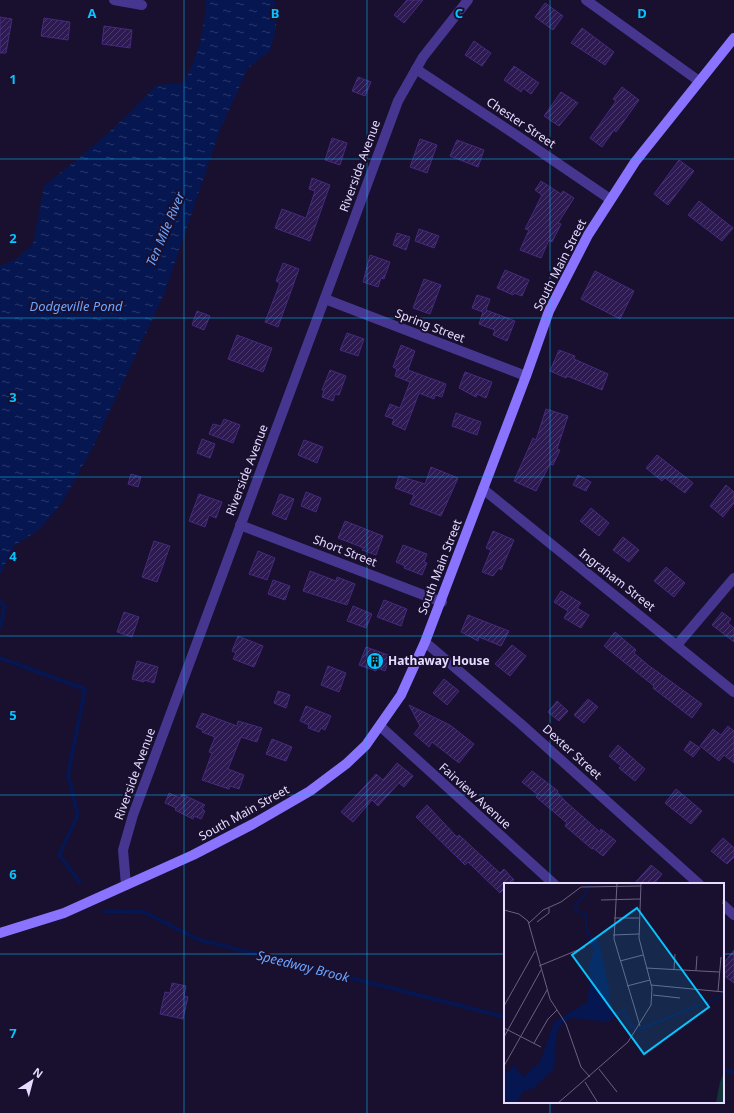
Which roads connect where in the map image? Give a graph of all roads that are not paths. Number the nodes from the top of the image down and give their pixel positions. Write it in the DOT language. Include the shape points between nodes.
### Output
graph roads {
  1 [pos="114,0"];
  2 [pos="468,0"];
  3 [pos="586,0"];
  4 [pos="142,5"];
  5 [pos="734,38"];
  6 [pos="416,69"];
  7 [pos="699,81"];
  8 [pos="610,199"];
  9 [pos="325,299"];
  10 [pos="526,376"];
  11 [pos="483,489"];
  12 [pos="240,525"];
  13 [pos="734,578"];
  14 [pos="442,602"];
  15 [pos="425,642"];
  16 [pos="678,645"];
  17 [pos="734,692"];
  18 [pos="380,726"];
  19 [pos="553,883"];
  20 [pos="698,883"];
  21 [pos="126,885"];
  22 [pos="724,906"];
  23 [pos="734,915"];
  24 [pos="0,933"];
  1 -- 4 [label="street"];
  2 -- 6 [label="street, Riverside Avenue" via="433,42"];
  3 -- 7 [label="street"];
  5 -- 7 [label="main road, South Main Street"];
  6 -- 8 [label="street, Chester Street"];
  6 -- 9 [label="street, Riverside Avenue" via="398,101"];
  7 -- 8 [label="main road, South Main Street" via="635,162"];
  8 -- 10 [label="main road, South Main Street" via="588,235 549,311"];
  9 -- 10 [label="street, Spring Street"];
  9 -- 12 [label="street, Riverside Avenue"];
  10 -- 11 [label="main road, South Main Street"];
  11 -- 14 [label="main road, South Main Street"];
  11 -- 16 [label="street, Ingraham Street"];
  12 -- 14 [label="street, Short Street"];
  12 -- 21 [label="street, Riverside Avenue" via="133,815 123,850"];
  13 -- 16 [label="street"];
  14 -- 15 [label="main road, South Main Street"];
  15 -- 18 [label="main road, South Main Street" via="401,695"];
  15 -- 20 [label="street, Dexter Street" via="521,724"];
  16 -- 17 [label="street, Ingraham Street"];
  18 -- 19 [label="street, Fairview Avenue"];
  18 -- 21 [label="main road, South Main Street" via="366,745 346,764 310,791 254,824"];
  21 -- 24 [label="main road, South Main Street" via="48,919"];
  22 -- 23 [label="street"];
}
